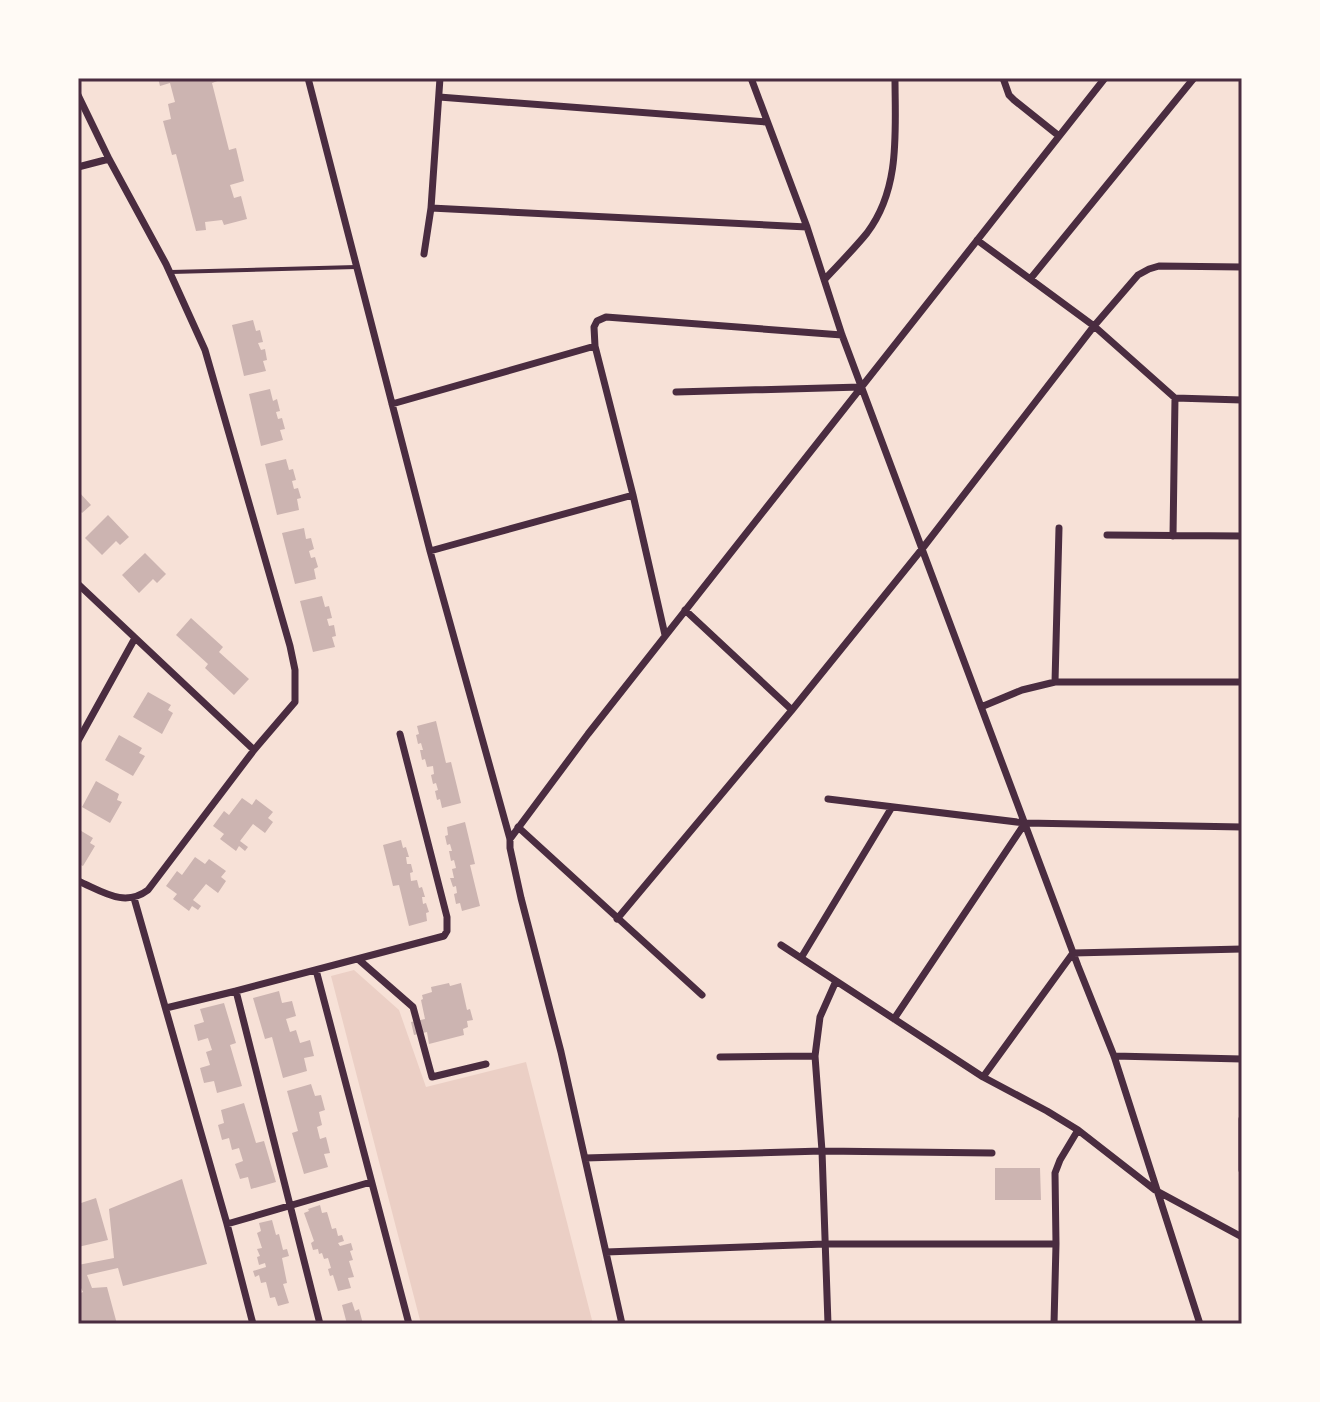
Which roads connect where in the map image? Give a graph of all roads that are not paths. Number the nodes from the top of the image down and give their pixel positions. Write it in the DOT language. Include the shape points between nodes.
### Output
graph roads {
  1 [pos="308,78"];
  2 [pos="440,78"];
  3 [pos="751,78"];
  4 [pos="895,78"];
  5 [pos="1003,78"];
  6 [pos="1105,78"];
  7 [pos="1194,78"];
  8 [pos="78,95"];
  9 [pos="439,97"];
  10 [pos="766,122"];
  11 [pos="1059,136"];
  12 [pos="109,159"];
  13 [pos="78,167"];
  14 [pos="431,208"];
  15 [pos="807,227"];
  16 [pos="977,240"];
  17 [pos="424,254"];
  18 [pos="356,267"];
  19 [pos="1242,267"];
  20 [pos="170,272"];
  21 [pos="1031,278"];
  22 [pos="825,279"];
  23 [pos="1094,326"];
  24 [pos="842,335"];
  25 [pos="595,346"];
  26 [pos="861,387"];
  27 [pos="676,392"];
  28 [pos="1175,398"];
  29 [pos="1242,400"];
  30 [pos="392,404"];
  31 [pos="633,495"];
  32 [pos="1059,528"];
  33 [pos="1107,535"];
  34 [pos="1173,536"];
  35 [pos="1242,536"];
  36 [pos="922,549"];
  37 [pos="430,551"];
  38 [pos="78,584"];
  39 [pos="685,610"];
  40 [pos="665,635"];
  41 [pos="135,638"];
  42 [pos="1055,682"];
  43 [pos="1242,682"];
  44 [pos="981,707"];
  45 [pos="792,710"];
  46 [pos="400,734"];
  47 [pos="78,741"];
  48 [pos="254,750"];
  49 [pos="828,799"];
  50 [pos="892,807"];
  51 [pos="1025,823"];
  52 [pos="518,827"];
  53 [pos="1242,827"];
  54 [pos="510,839"];
  55 [pos="78,881"];
  56 [pos="134,898"];
  57 [pos="617,919"];
  58 [pos="781,945"];
  59 [pos="1242,949"];
  60 [pos="1073,953"];
  61 [pos="801,958"];
  62 [pos="358,959"];
  63 [pos="316,970"];
  64 [pos="836,981"];
  65 [pos="236,991"];
  66 [pos="702,995"];
  67 [pos="166,1008"];
  68 [pos="894,1019"];
  69 [pos="815,1056"];
  70 [pos="1114,1056"];
  71 [pos="720,1057"];
  72 [pos="1242,1059"];
  73 [pos="486,1064"];
  74 [pos="983,1077"];
  75 [pos="1242,1119"];
  76 [pos="1078,1130"];
  77 [pos="822,1151"];
  78 [pos="992,1153"];
  79 [pos="585,1158"];
  80 [pos="1242,1170"];
  81 [pos="371,1182"];
  82 [pos="1155,1190"];
  83 [pos="290,1204"];
  84 [pos="227,1224"];
  85 [pos="1242,1237"];
  86 [pos="825,1244"];
  87 [pos="1056,1244"];
  88 [pos="606,1252"];
  89 [pos="253,1324"];
  90 [pos="320,1324"];
  91 [pos="409,1324"];
  92 [pos="622,1324"];
  93 [pos="828,1324"];
  94 [pos="1054,1324"];
  95 [pos="1200,1324"];
  1 -- 18 [label="street"];
  2 -- 9 [label="street"];
  3 -- 10 [label="street"];
  4 -- 22 [label="street" via="891,187 868,232"];
  5 -- 11 [label="street" via="1009,95"];
  6 -- 11 [label="street"];
  7 -- 21 [label="street"];
  8 -- 12 [label="street"];
  9 -- 10 [label="street"];
  9 -- 14 [label="street"];
  10 -- 15 [label="street"];
  11 -- 16 [label="street"];
  12 -- 13 [label="street"];
  12 -- 20 [label="street"];
  14 -- 15 [label="street"];
  14 -- 17 [label="street"];
  15 -- 22 [label="street"];
  16 -- 21 [label="street"];
  16 -- 26 [label="street"];
  18 -- 20 [label="lane"];
  18 -- 30 [label="street"];
  19 -- 23 [label="street" via="1149,269"];
  20 -- 48 [label="street" via="205,350 295,670 295,702"];
  21 -- 23 [label="street"];
  22 -- 24 [label="street"];
  23 -- 28 [label="street"];
  23 -- 36 [label="street"];
  24 -- 25 [label="street" via="606,317 594,327"];
  24 -- 26 [label="street"];
  25 -- 30 [label="street"];
  25 -- 31 [label="street"];
  26 -- 27 [label="street"];
  26 -- 36 [label="street"];
  26 -- 39 [label="street"];
  28 -- 29 [label="street"];
  28 -- 34 [label="street"];
  30 -- 37 [label="street"];
  31 -- 37 [label="street"];
  31 -- 40 [label="street"];
  32 -- 42 [label="street"];
  33 -- 34 [label="street"];
  34 -- 35 [label="street"];
  36 -- 44 [label="street"];
  36 -- 45 [label="street"];
  37 -- 54 [label="street"];
  38 -- 41 [label="street"];
  39 -- 40 [label="street"];
  39 -- 45 [label="street"];
  40 -- 52 [label="street"];
  41 -- 47 [label="street"];
  41 -- 48 [label="street"];
  42 -- 43 [label="street"];
  42 -- 44 [label="street"];
  44 -- 51 [label="street"];
  45 -- 57 [label="street"];
  46 -- 62 [label="street" via="447,931"];
  48 -- 56 [label="street" via="158,878"];
  49 -- 50 [label="street"];
  50 -- 51 [label="street"];
  50 -- 61 [label="street"];
  51 -- 53 [label="street"];
  51 -- 60 [label="street"];
  51 -- 68 [label="street"];
  52 -- 54 [label="street"];
  52 -- 57 [label="street"];
  54 -- 79 [label="street"];
  55 -- 56 [label="street" via="121,899"];
  56 -- 67 [label="street"];
  57 -- 66 [label="street"];
  58 -- 61 [label="street"];
  59 -- 60 [label="street"];
  60 -- 70 [label="street"];
  60 -- 74 [label="street"];
  61 -- 64 [label="street"];
  62 -- 63 [label="street"];
  62 -- 73 [label="street" via="413,1007 432,1077"];
  63 -- 65 [label="street"];
  63 -- 81 [label="street"];
  64 -- 68 [label="street"];
  64 -- 69 [label="street" via="820,1017"];
  65 -- 67 [label="street"];
  65 -- 83 [label="street"];
  67 -- 84 [label="street"];
  68 -- 74 [label="street"];
  69 -- 71 [label="street"];
  69 -- 77 [label="street"];
  70 -- 72 [label="street"];
  70 -- 82 [label="street"];
  74 -- 76 [label="street"];
  75 -- 80 [label="street"];
  76 -- 82 [label="street"];
  76 -- 87 [label="street" via="1055,1173"];
  77 -- 78 [label="street"];
  77 -- 79 [label="street"];
  77 -- 86 [label="street"];
  79 -- 88 [label="street"];
  81 -- 83 [label="street"];
  81 -- 91 [label="street"];
  82 -- 85 [label="street"];
  82 -- 95 [label="street"];
  83 -- 84 [label="street"];
  83 -- 90 [label="street"];
  84 -- 89 [label="street"];
  86 -- 87 [label="street"];
  86 -- 88 [label="street"];
  86 -- 93 [label="street"];
  87 -- 94 [label="street"];
  88 -- 92 [label="street"];
}
